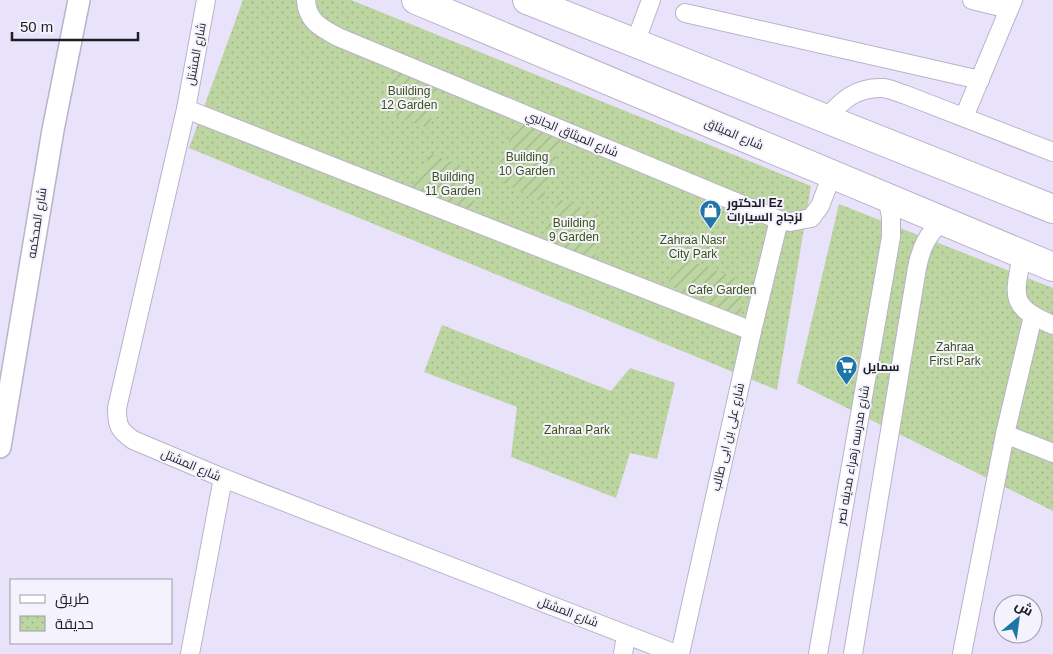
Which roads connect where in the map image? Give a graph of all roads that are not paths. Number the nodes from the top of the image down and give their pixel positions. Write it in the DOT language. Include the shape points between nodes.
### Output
graph roads {
  1 [pos="79,0"];
  2 [pos="206,0"];
  3 [pos="306,0"];
  4 [pos="416,0"];
  5 [pos="527,0"];
  6 [pos="650,0"];
  7 [pos="972,0"];
  8 [pos="1011,4"];
  9 [pos="685,13"];
  10 [pos="635,43"];
  11 [pos="980,80"];
  12 [pos="186,110"];
  13 [pos="964,117"];
  14 [pos="826,120"];
  15 [pos="1053,152"];
  16 [pos="832,174"];
  17 [pos="886,197"];
  18 [pos="1053,209"];
  19 [pos="779,220"];
  20 [pos="943,220"];
  21 [pos="1022,255"];
  22 [pos="1053,267"];
  23 [pos="1033,316"];
  24 [pos="1053,325"];
  25 [pos="752,331"];
  26 [pos="1005,434"];
  27 [pos="0,447"];
  28 [pos="1053,453"];
  29 [pos="223,478"];
  30 [pos="626,635"];
  31 [pos="190,654"];
  32 [pos="623,654"];
  33 [pos="676,654"];
  34 [pos="680,654"];
  35 [pos="818,654"];
  36 [pos="853,654"];
  37 [pos="962,654"];
  1 -- 27 [label="street, شارع المحكمه" via="53,130"];
  2 -- 12 [label="street, شارع المشتل"];
  3 -- 19 [label="street, شارع الميثاق الجانبي" via="309,17 338,37"];
  4 -- 16 [label="main road, شارع الميثاق"];
  5 -- 10 [label="main road"];
  6 -- 10 [label="street"];
  7 -- 8 [label="street"];
  8 -- 11 [label="street"];
  9 -- 11 [label="street"];
  10 -- 14 [label="main road"];
  11 -- 13 [label="street"];
  12 -- 25 [label="street"];
  12 -- 29 [label="street, شارع المشتل" via="117,408 117,421 122,433 133,440"];
  13 -- 14 [label="street" via="884,88 854,94 840,102"];
  13 -- 15 [label="street"];
  14 -- 18 [label="main road"];
  16 -- 17 [label="main road, شارع الميثاق"];
  16 -- 19 [label="street, شارع الميثاق الجانبي" via="820,206 811,218 790,222"];
  17 -- 20 [label="main road, شارع الميثاق"];
  17 -- 35 [label="street, شارع مدرسه زهراء مدينه نصر" via="891,237"];
  19 -- 25 [label="street, شارع على بن ابى طالب"];
  20 -- 21 [label="main road, شارع الميثاق"];
  20 -- 36 [label="street" via="925,240 918,260"];
  21 -- 22 [label="main road, شارع الميثاق"];
  21 -- 23 [label="street" via="1016,286 1018,298 1023,309"];
  23 -- 24 [label="street"];
  23 -- 26 [label="street"];
  25 -- 34 [label="street, شارع على بن ابى طالب"];
  26 -- 28 [label="street"];
  26 -- 37 [label="street"];
  29 -- 30 [label="street, شارع المشتل"];
  29 -- 31 [label="street"];
  30 -- 32 [label="street"];
  30 -- 33 [label="street, شارع المشتل"];
}
